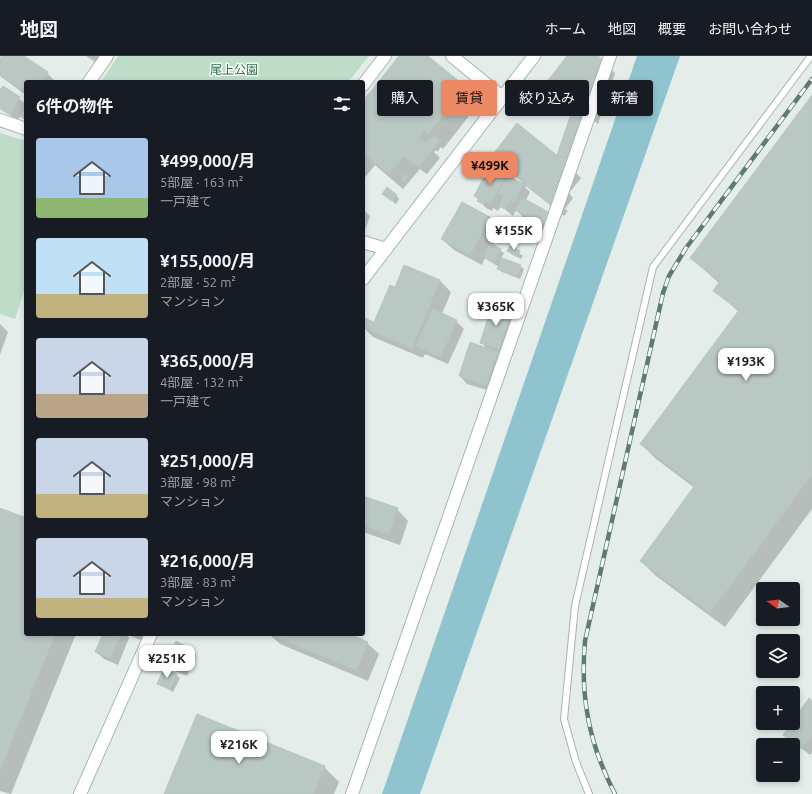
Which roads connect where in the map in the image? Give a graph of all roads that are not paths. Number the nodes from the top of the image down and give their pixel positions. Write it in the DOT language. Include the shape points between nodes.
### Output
graph roads {
  1 [pos="107,56"];
  2 [pos="385,56"];
  3 [pos="452,56"];
  4 [pos="534,56"];
  5 [pos="610,56"];
  6 [pos="811,56"];
  7 [pos="91,80"];
  8 [pos="365,82"];
  9 [pos="502,97"];
  10 [pos="0,120"];
  11 [pos="24,128"];
  12 [pos="365,243"];
  13 [pos="386,249"];
  14 [pos="365,277"];
  15 [pos="150,636"];
  16 [pos="80,794"];
  17 [pos="352,794"];
  18 [pos="589,794"];
  1 -- 7 [label="street"];
  2 -- 8 [label="street"];
  3 -- 9 [label="street"];
  4 -- 9 [label="street"];
  5 -- 17 [label="street"];
  6 -- 18 [label="lane" via="653,267 575,606 564,719 576,762"];
  9 -- 13 [label="street"];
  10 -- 11 [label="street"];
  12 -- 13 [label="street"];
  13 -- 14 [label="street"];
  15 -- 16 [label="street"];
}
